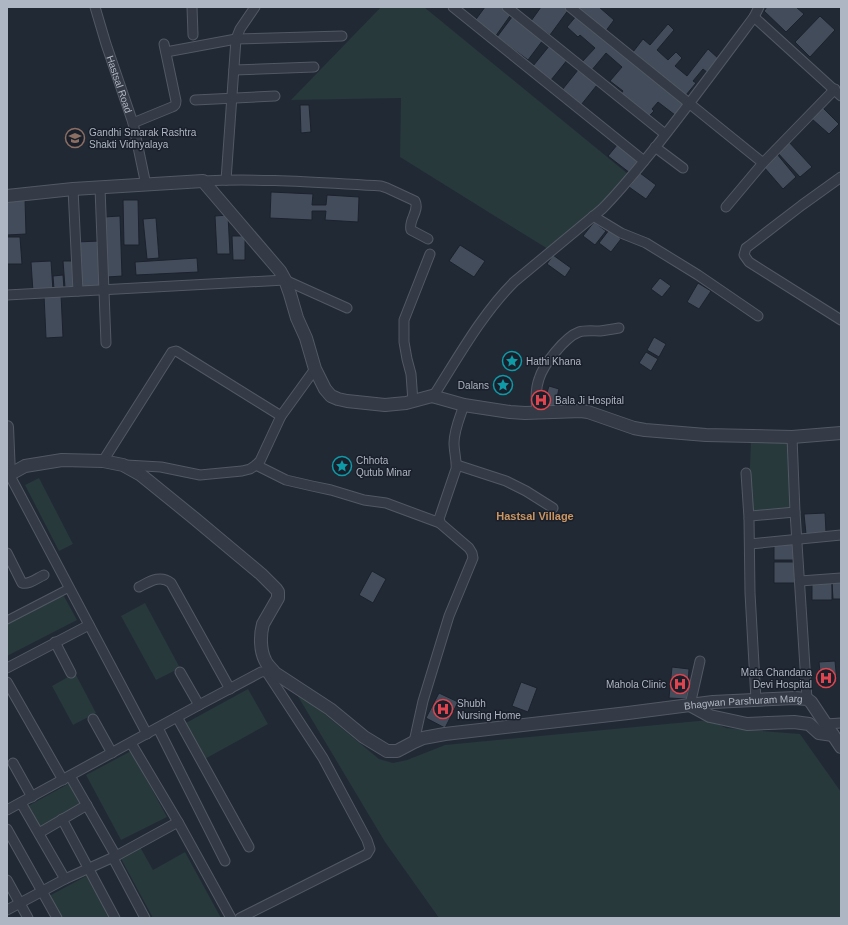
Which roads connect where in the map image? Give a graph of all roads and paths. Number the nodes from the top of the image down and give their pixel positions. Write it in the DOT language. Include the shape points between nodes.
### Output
graph roads {
  1 [pos="95,7"];
  2 [pos="192,7"];
  3 [pos="255,7"];
  4 [pos="453,7"];
  5 [pos="507,7"];
  6 [pos="570,7"];
  7 [pos="759,7"];
  8 [pos="754,17"];
  9 [pos="194,35"];
  10 [pos="342,36"];
  11 [pos="236,39"];
  12 [pos="314,67"];
  13 [pos="234,70"];
  14 [pos="838,92"];
  15 [pos="275,96"];
  16 [pos="231,98"];
  17 [pos="195,100"];
  18 [pos="689,104"];
  19 [pos="133,123"];
  20 [pos="665,134"];
  21 [pos="655,147"];
  22 [pos="644,161"];
  23 [pos="763,163"];
  24 [pos="683,168"];
  25 [pos="841,176"];
  26 [pos="226,180"];
  27 [pos="203,181"];
  28 [pos="146,185"];
  29 [pos="100,188"];
  30 [pos="72,190"];
  31 [pos="7,196"];
  32 [pos="726,208"];
  33 [pos="593,216"];
  34 [pos="428,239"];
  35 [pos="430,254"];
  36 [pos="285,280"];
  37 [pos="104,289"];
  38 [pos="78,291"];
  39 [pos="7,295"];
  40 [pos="347,308"];
  41 [pos="758,316"];
  42 [pos="841,320"];
  43 [pos="619,328"];
  44 [pos="106,343"];
  45 [pos="315,368"];
  46 [pos="432,396"];
  47 [pos="413,402"];
  48 [pos="464,405"];
  49 [pos="537,413"];
  50 [pos="281,416"];
  51 [pos="7,427"];
  52 [pos="841,433"];
  53 [pos="792,437"];
  54 [pos="103,461"];
  55 [pos="123,465"];
  56 [pos="256,465"];
  57 [pos="457,465"];
  58 [pos="746,473"];
  59 [pos="8,475"];
  60 [pos="554,508"];
  61 [pos="795,512"];
  62 [pos="749,518"];
  63 [pos="440,523"];
  64 [pos="841,535"];
  65 [pos="797,540"];
  66 [pos="750,544"];
  67 [pos="7,553"];
  68 [pos="44,575"];
  69 [pos="841,578"];
  70 [pos="800,582"];
  71 [pos="139,587"];
  72 [pos="69,588"];
  73 [pos="7,620"];
  74 [pos="89,624"];
  75 [pos="55,642"];
  76 [pos="700,661"];
  77 [pos="7,668"];
  78 [pos="180,672"];
  79 [pos="271,672"];
  80 [pos="71,673"];
  81 [pos="7,682"];
  82 [pos="230,689"];
  83 [pos="807,699"];
  84 [pos="756,700"];
  85 [pos="199,705"];
  86 [pos="690,705"];
  87 [pos="177,717"];
  88 [pos="93,719"];
  89 [pos="841,723"];
  90 [pos="826,724"];
  91 [pos="158,728"];
  92 [pos="147,734"];
  93 [pos="833,735"];
  94 [pos="414,742"];
  95 [pos="131,743"];
  96 [pos="841,747"];
  97 [pos="112,753"];
  98 [pos="12,763"];
  99 [pos="67,778"];
  100 [pos="32,797"];
  101 [pos="21,802"];
  102 [pos="87,805"];
  103 [pos="7,810"];
  104 [pos="62,819"];
  105 [pos="178,822"];
  106 [pos="7,829"];
  107 [pos="39,833"];
  108 [pos="249,847"];
  109 [pos="114,857"];
  110 [pos="225,861"];
  111 [pos="89,868"];
  112 [pos="65,879"];
  113 [pos="7,880"];
  114 [pos="42,892"];
  115 [pos="20,904"];
  116 [pos="7,910"];
  117 [pos="28,918"];
  118 [pos="57,918"];
  119 [pos="115,918"];
  120 [pos="145,918"];
  121 [pos="231,918"];
  122 [pos="240,918"];
  1 -- 19 [label="street, Hastsal Road"];
  2 -- 9 [label="street"];
  3 -- 11 [label="street"];
  4 -- 22 [label="street"];
  5 -- 20 [label="street"];
  6 -- 18 [label="street"];
  7 -- 8 [label="street"];
  8 -- 14 [label="street"];
  8 -- 18 [label="street"];
  10 -- 11 [label="street"];
  11 -- 13 [label="street"];
  11 -- 19 [label="street" via="165,48 176,104"];
  12 -- 13 [label="street"];
  13 -- 16 [label="street"];
  14 -- 23 [label="street"];
  15 -- 16 [label="street"];
  16 -- 17 [label="street"];
  16 -- 26 [label="street"];
  18 -- 20 [label="street"];
  18 -- 23 [label="street"];
  19 -- 28 [label="street, Hastsal Road"];
  20 -- 21 [label="street"];
  21 -- 22 [label="street"];
  21 -- 24 [label="street"];
  22 -- 33 [label="street" via="609,202"];
  23 -- 32 [label="street"];
  25 -- 42 [label="street" via="746,248 744,254 749,262"];
  26 -- 27 [label="street"];
  26 -- 34 [label="street" via="381,186 415,201 417,206 411,230"];
  27 -- 28 [label="street"];
  27 -- 36 [label="street"];
  28 -- 29 [label="street"];
  29 -- 30 [label="street"];
  29 -- 37 [label="street"];
  30 -- 31 [label="street"];
  30 -- 38 [label="street"];
  33 -- 41 [label="street" via="621,233 646,243"];
  33 -- 46 [label="street" via="503,292"];
  35 -- 47 [label="street" via="404,320 404,342 411,374"];
  36 -- 37 [label="street"];
  36 -- 40 [label="street"];
  36 -- 45 [label="street"];
  37 -- 38 [label="street"];
  37 -- 44 [label="street"];
  38 -- 39 [label="street"];
  43 -- 49 [label="street" via="579,332 564,342 538,379"];
  45 -- 47 [label="street" via="325,389 338,399 385,405"];
  45 -- 50 [label="street"];
  46 -- 47 [label="street"];
  46 -- 48 [label="street"];
  48 -- 49 [label="street" via="500,412"];
  48 -- 57 [label="street" via="454,437"];
  49 -- 53 [label="street" via="588,412 634,428 658,431"];
  50 -- 54 [label="street" via="178,352 172,352"];
  50 -- 56 [label="street"];
  51 -- 59 [label="street"];
  52 -- 53 [label="street"];
  53 -- 61 [label="street"];
  54 -- 55 [label="street"];
  54 -- 59 [label="street" via="62,460 25,466"];
  55 -- 56 [label="street" via="161,467 200,475 242,471"];
  55 -- 79 [label="street" via="141,475 188,513 276,589 278,598 263,624 261,640 263,655"];
  56 -- 63 [label="street" via="286,480 364,500 386,503"];
  57 -- 60 [label="street" via="506,481"];
  57 -- 63 [label="street" via="439,517"];
  58 -- 62 [label="street"];
  59 -- 72 [label="street"];
  61 -- 62 [label="street"];
  61 -- 65 [label="street"];
  62 -- 66 [label="street"];
  63 -- 94 [label="street" via="469,548 473,558 444,631"];
  64 -- 65 [label="street"];
  65 -- 66 [label="street"];
  65 -- 70 [label="street"];
  66 -- 84 [label="street"];
  67 -- 68 [label="street" via="22,583 28,583"];
  69 -- 70 [label="street"];
  70 -- 83 [label="street"];
  71 -- 82 [label="street" via="162,578 171,583"];
  72 -- 73 [label="street"];
  72 -- 74 [label="street"];
  74 -- 75 [label="street"];
  74 -- 92 [label="street"];
  75 -- 77 [label="street"];
  75 -- 80 [label="street"];
  76 -- 86 [label="street"];
  78 -- 85 [label="street"];
  79 -- 82 [label="street" via="261,672"];
  79 -- 94 [label="street" via="330,709 364,737 387,751 397,751"];
  79 -- 122 [label="street" via="323,758 368,840 370,849 367,854"];
  81 -- 99 [label="street"];
  82 -- 85 [label="street"];
  83 -- 84 [label="street, Bhagwan Parshuram Marg"];
  83 -- 90 [label="street, Bhagwan Parshuram Marg"];
  84 -- 86 [label="street, Bhagwan Parshuram Marg"];
  85 -- 87 [label="street"];
  86 -- 93 [label="street, Bhagwan Parshuram Marg" via="710,716 747,724 794,722 808,724 819,733"];
  86 -- 94 [label="street" via="444,734"];
  87 -- 91 [label="street"];
  87 -- 108 [label="street"];
  88 -- 97 [label="street"];
  89 -- 90 [label="street"];
  90 -- 93 [label="street, Bhagwan Parshuram Marg"];
  91 -- 92 [label="street"];
  91 -- 110 [label="street"];
  92 -- 95 [label="street"];
  93 -- 96 [label="street, Bhagwan Parshuram Marg"];
  95 -- 97 [label="street"];
  95 -- 105 [label="street"];
  97 -- 99 [label="street"];
  98 -- 100 [label="street"];
  99 -- 100 [label="street"];
  99 -- 102 [label="street"];
  100 -- 101 [label="street"];
  101 -- 103 [label="street"];
  101 -- 107 [label="street"];
  102 -- 104 [label="street"];
  102 -- 109 [label="street"];
  104 -- 107 [label="street"];
  104 -- 111 [label="street"];
  105 -- 109 [label="street"];
  105 -- 121 [label="street"];
  106 -- 114 [label="street"];
  107 -- 112 [label="street"];
  109 -- 111 [label="street"];
  109 -- 120 [label="street"];
  111 -- 112 [label="street"];
  111 -- 119 [label="street"];
  112 -- 114 [label="street"];
  113 -- 115 [label="street"];
  114 -- 115 [label="street"];
  114 -- 118 [label="street"];
  115 -- 116 [label="street"];
  115 -- 117 [label="street"];
}
